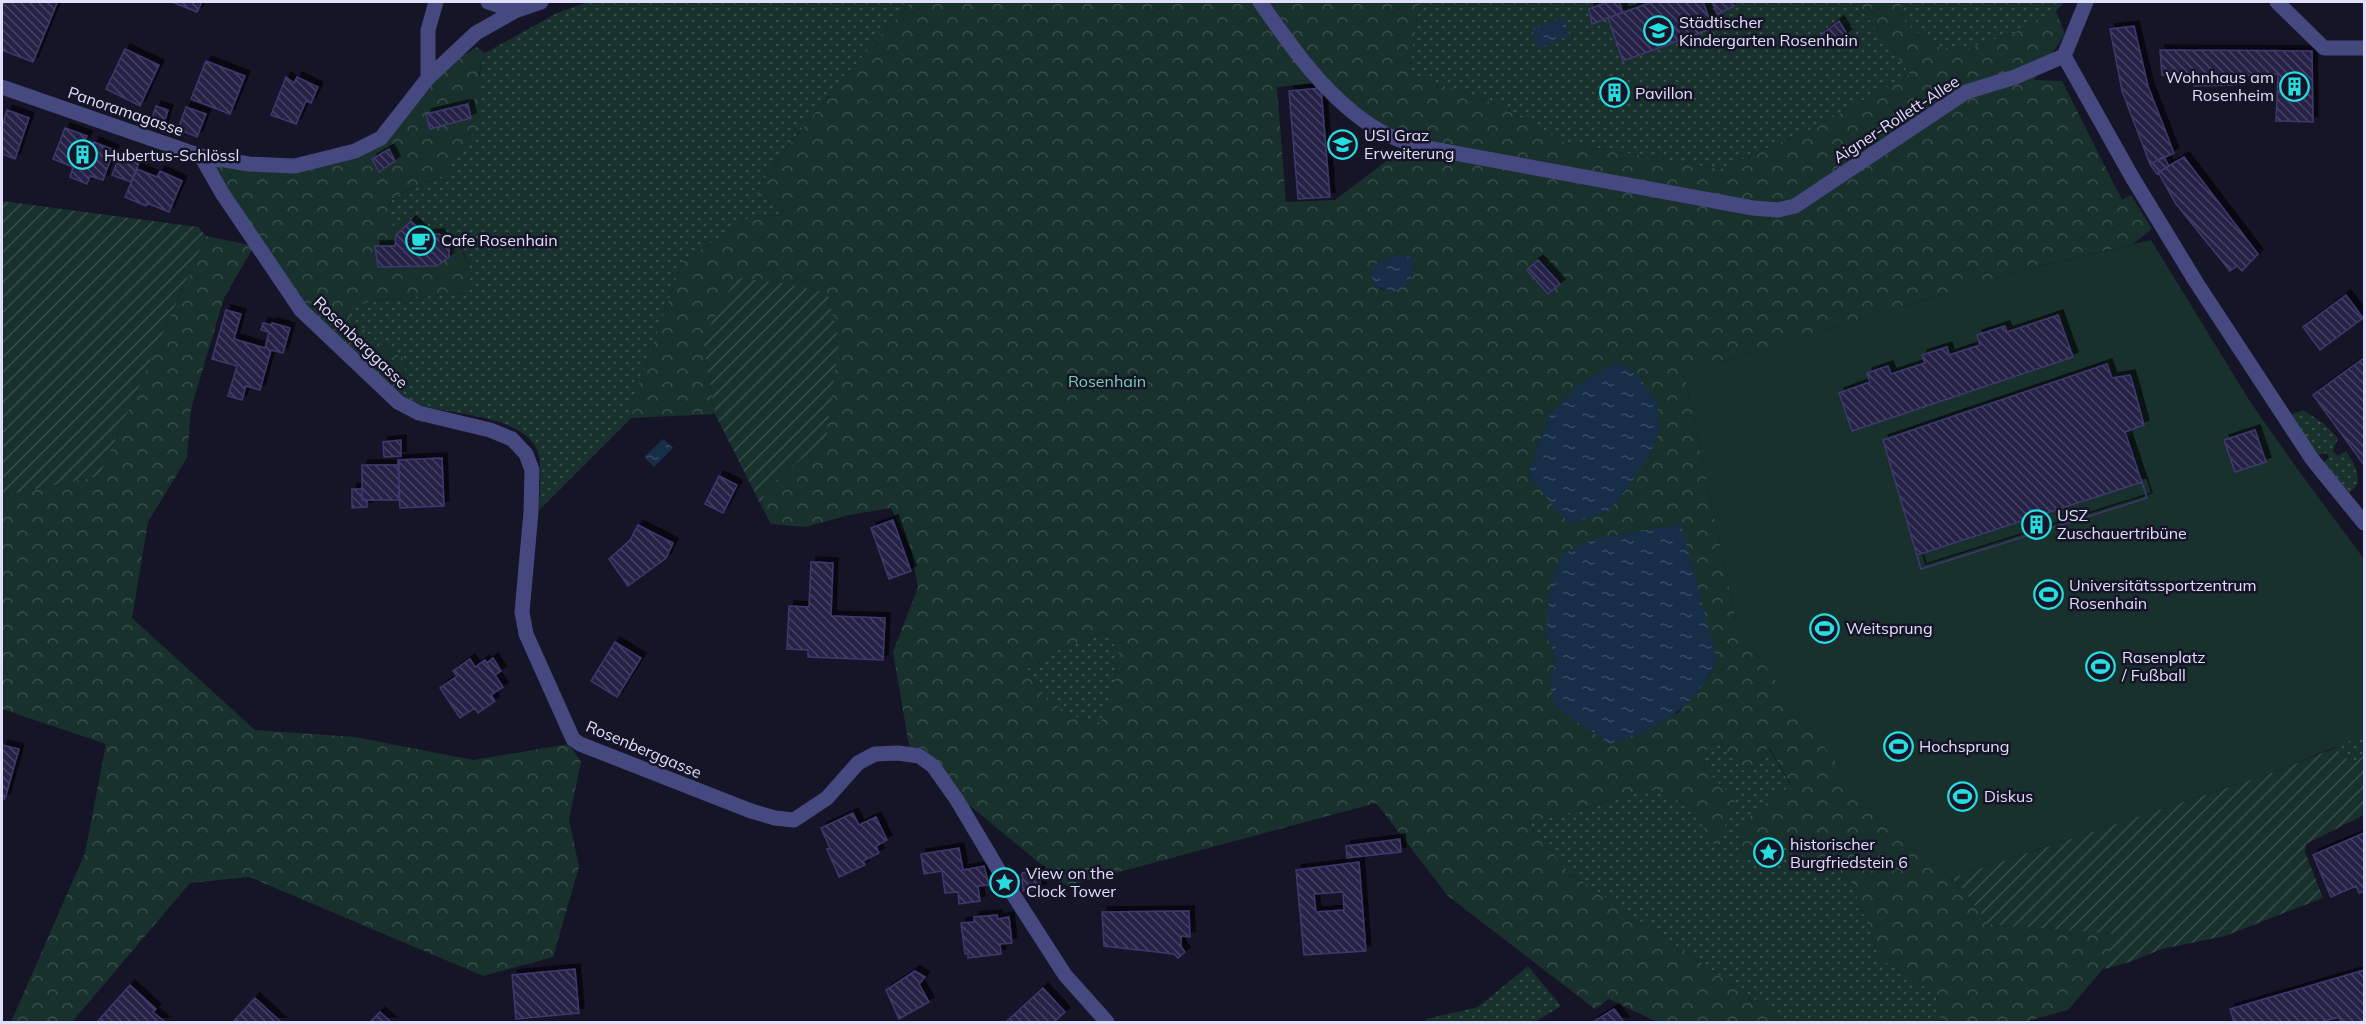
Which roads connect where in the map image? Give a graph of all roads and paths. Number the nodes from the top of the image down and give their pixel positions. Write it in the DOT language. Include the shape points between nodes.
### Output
graph roads {
  1 [pos="436,2"];
  2 [pos="488,2"];
  3 [pos="541,2"];
  4 [pos="1260,2"];
  5 [pos="2086,2"];
  6 [pos="2277,2"];
  7 [pos="515,11"];
  8 [pos="2364,48"];
  9 [pos="2064,56"];
  10 [pos="428,78"];
  11 [pos="2,87"];
  12 [pos="201,156"];
  13 [pos="2364,523"];
  14 [pos="1107,1023"];
  1 -- 10 [label="street" via="428,30"];
  2 -- 7 [label="street"];
  3 -- 7 [label="street, Panoramagasse"];
  4 -- 9 [label="street, Aigner-Rollett-Allee" via="1294,51 1325,85 1377,129 1395,138 1416,146 1778,210 1795,206 1966,92"];
  5 -- 9 [label="street"];
  6 -- 8 [label="street" via="2324,48"];
  7 -- 10 [label="street, Panoramagasse" via="476,33"];
  9 -- 13 [label="street" via="2196,282 2312,459"];
  10 -- 12 [label="street, Panoramagasse" via="381,138 355,151 295,166"];
  11 -- 12 [label="street, Panoramagasse"];
  12 -- 14 [label="street, Rosenberggasse" via="301,310 398,402 419,413 490,430 512,439 526,454 531,470 531,512 522,612 526,634 573,739 704,794 775,818 794,820 827,798 858,764 875,754 919,756 933,766 957,800 1065,975"];
}
